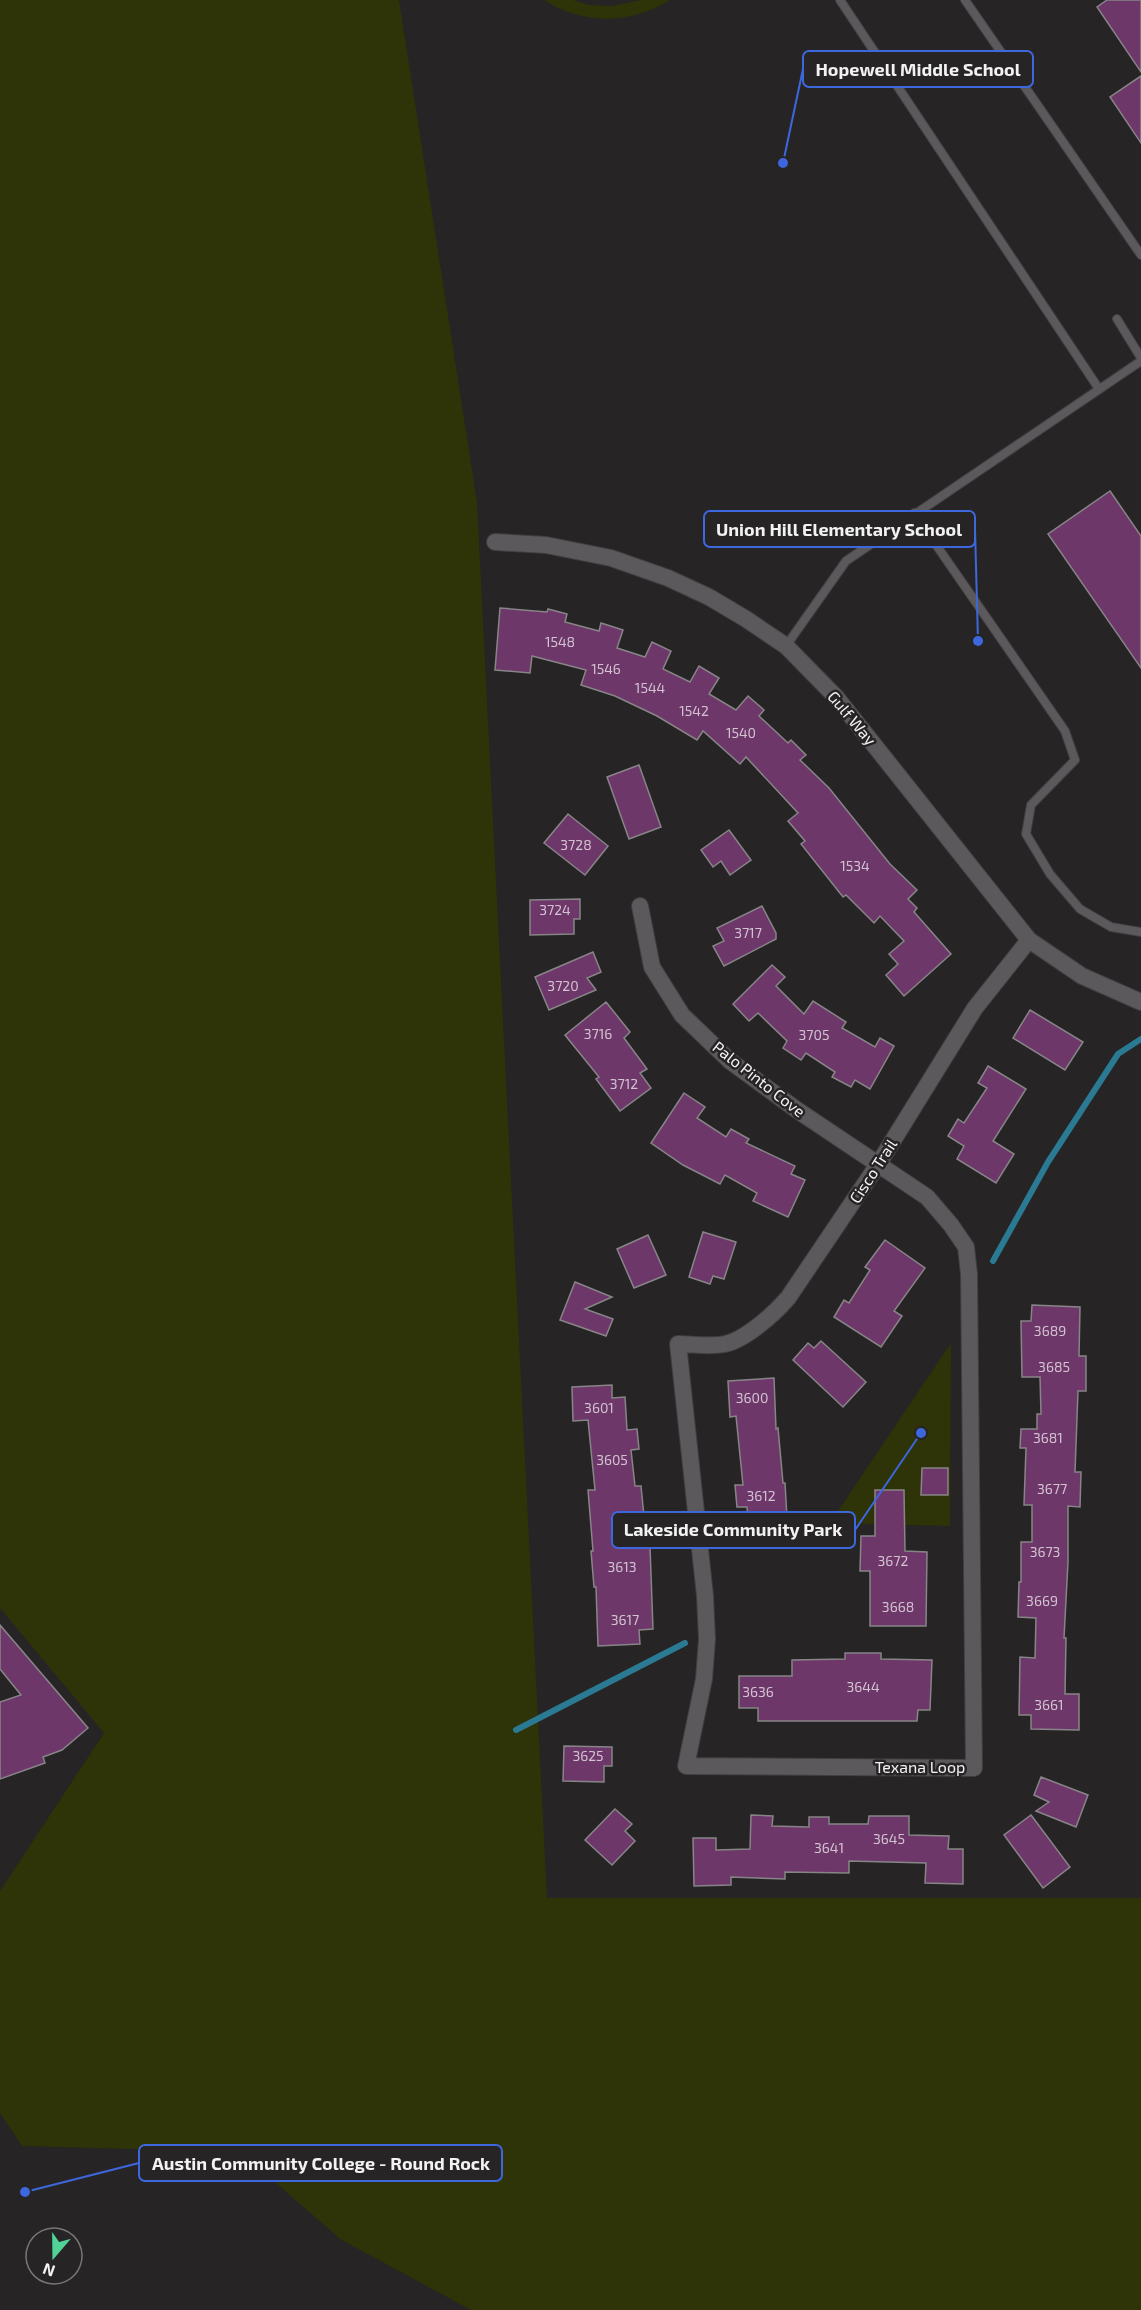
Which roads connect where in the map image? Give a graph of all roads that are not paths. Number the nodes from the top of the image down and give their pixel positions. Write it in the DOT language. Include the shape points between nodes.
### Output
graph roads {
  1 [pos="840,0"];
  2 [pos="965,0"];
  3 [pos="1141,255"];
  4 [pos="1117,319"];
  5 [pos="1141,359"];
  6 [pos="1099,390"];
  7 [pos="914,513"];
  8 [pos="495,542"];
  9 [pos="786,646"];
  10 [pos="640,906"];
  11 [pos="1141,932"];
  12 [pos="1029,940"];
  13 [pos="1141,1002"];
  14 [pos="879,1163"];
  15 [pos="678,1344"];
  1 -- 6 [label="lane"];
  2 -- 3 [label="lane"];
  4 -- 5 [label="lane"];
  5 -- 6 [label="lane"];
  6 -- 7 [label="lane"];
  7 -- 9 [label="lane" via="846,561"];
  7 -- 11 [label="lane" via="1065,731 1075,760 1031,805 1026,834 1050,874 1080,909 1111,927"];
  8 -- 9 [label="street, Gulf Way" via="546,545 611,558 709,597"];
  9 -- 12 [label="street, Gulf Way" via="836,697"];
  10 -- 14 [label="street, Palo Pinto Cove" via="651,967 682,1015 730,1061"];
  12 -- 13 [label="street, Gulf Way" via="1082,976"];
  12 -- 14 [label="street, Cisco Trail" via="975,1008"];
  14 -- 15 [label="street, Cisco Trail" via="802,1280 774,1314 725,1344"];
  14 -- 15 [label="street, Texana Loop" via="927,1197 966,1247 974,1768 686,1766 704,1679 706,1639 705,1596"];
}
